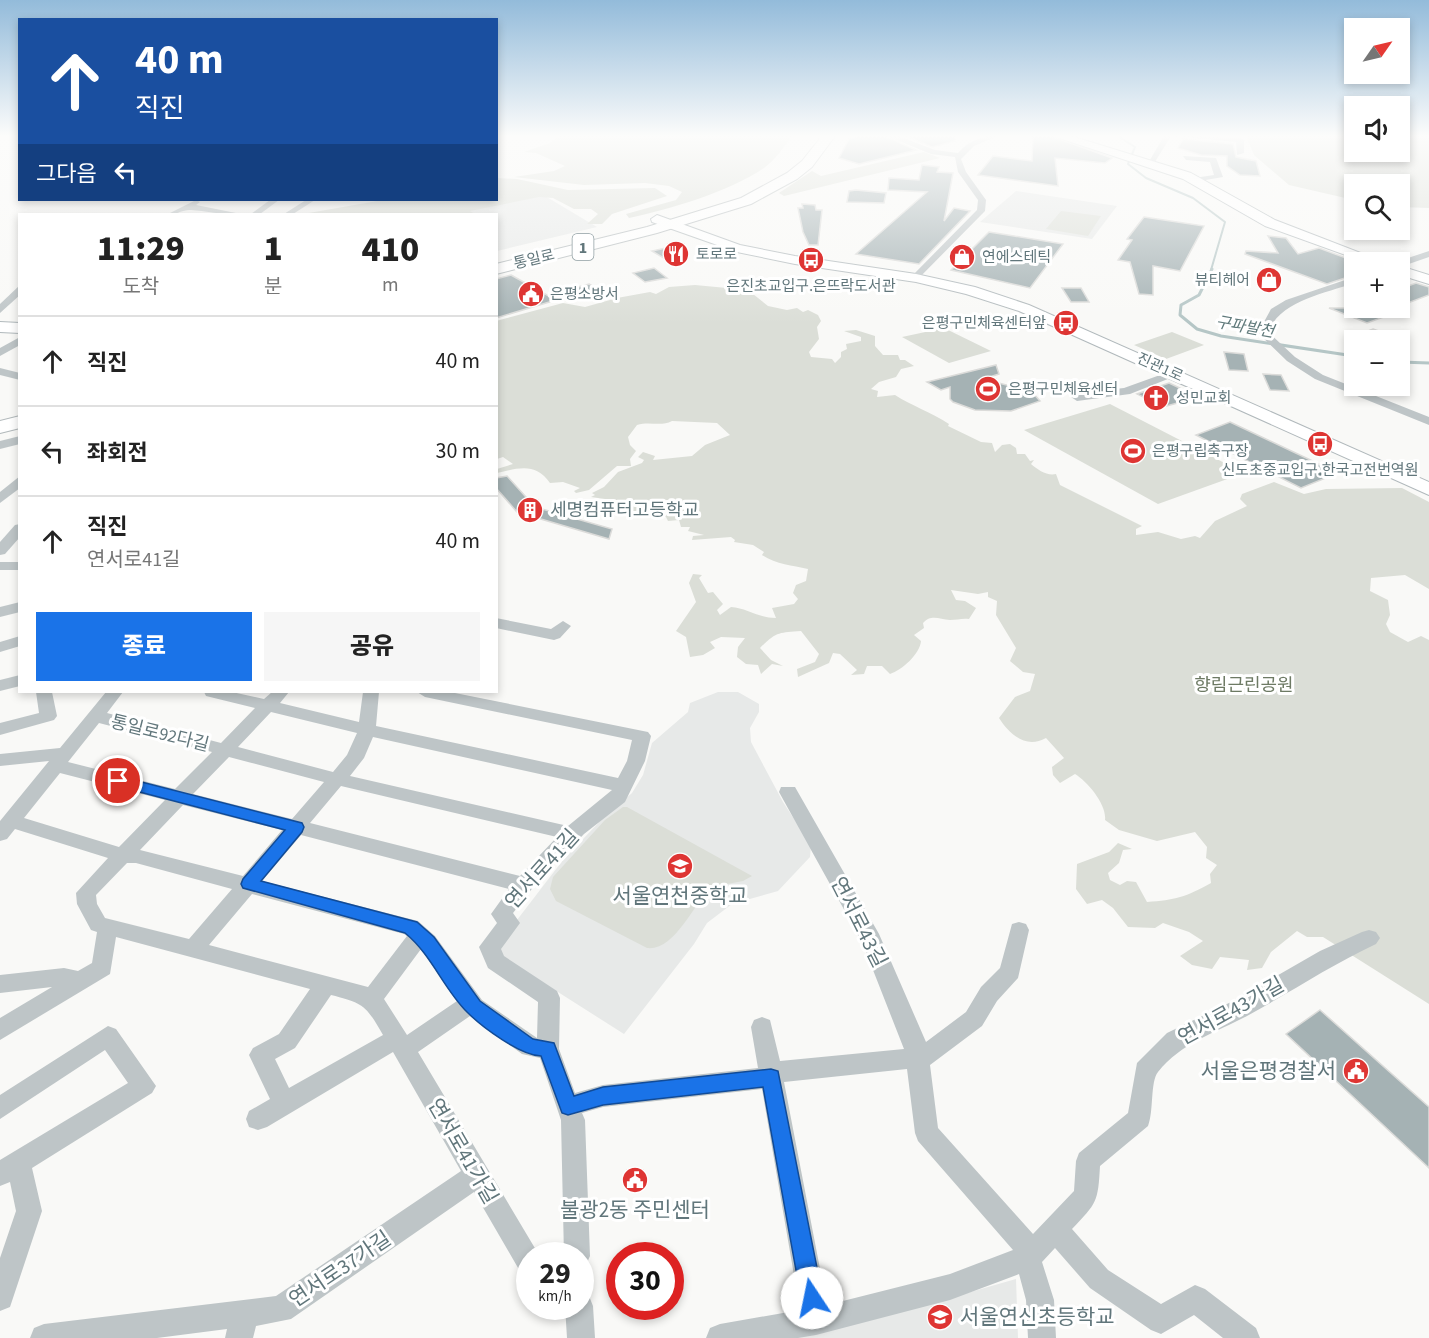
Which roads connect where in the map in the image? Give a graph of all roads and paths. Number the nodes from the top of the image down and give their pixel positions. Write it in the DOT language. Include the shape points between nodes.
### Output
graph roads {
  1 [pos="717,198"];
  2 [pos="748,198"];
  3 [pos="979,198"];
  4 [pos="1228,198"];
  5 [pos="198,201"];
  6 [pos="274,201"];
  7 [pos="309,201"];
  8 [pos="232,205"];
  9 [pos="189,207"];
  10 [pos="174,213"];
  11 [pos="216,213"];
  12 [pos="256,213"];
  13 [pos="290,213"];
  14 [pos="663,221"];
  15 [pos="1350,252"];
  16 [pos="1429,254"];
  17 [pos="498,258"];
  18 [pos="1410,261"];
  19 [pos="498,267"];
  20 [pos="1410,273"];
  21 [pos="916,278"];
  22 [pos="1429,280"];
  23 [pos="1344,283"];
  24 [pos="18,290"];
  25 [pos="0,310"];
  26 [pos="0,327"];
  27 [pos="18,328"];
  28 [pos="18,341"];
  29 [pos="0,353"];
  30 [pos="0,371"];
  31 [pos="1174,373"];
  32 [pos="17,374"];
  33 [pos="0,376"];
  34 [pos="1077,397"];
  35 [pos="18,411"];
  36 [pos="0,415"];
  37 [pos="1429,421"];
  38 [pos="18,422"];
  39 [pos="0,427"];
  40 [pos="18,440"];
  41 [pos="0,445"];
  42 [pos="18,479"];
  43 [pos="0,480"];
  44 [pos="18,481"];
  45 [pos="1429,489"];
  46 [pos="0,499"];
  47 [pos="18,532"];
  48 [pos="0,551"];
  49 [pos="0,566"];
  50 [pos="18,566"];
  51 [pos="18,608"];
  52 [pos="0,612"];
  53 [pos="498,623"];
  54 [pos="563,626"];
  55 [pos="18,642"];
  56 [pos="0,647"];
  57 [pos="18,681"];
  58 [pos="0,686"];
  59 [pos="44,693"];
  60 [pos="114,693"];
  61 [pos="223,693"];
  62 [pos="371,693"];
  63 [pos="430,693"];
  64 [pos="275,698"];
  65 [pos="94,716"];
  66 [pos="0,729"];
  67 [pos="367,730"];
  68 [pos="225,750"];
  69 [pos="0,760"];
  70 [pos="62,760"];
  71 [pos="337,779"];
  72 [pos="625,786"];
  73 [pos="788,792"];
  74 [pos="180,796"];
  75 [pos="296,827"];
  76 [pos="5,828"];
  77 [pos="572,834"];
  78 [pos="122,855"];
  79 [pos="249,884"];
  80 [pos="524,885"];
  81 [pos="101,920"];
  82 [pos="1019,930"];
  83 [pos="420,935"];
  84 [pos="1369,938"];
  85 [pos="193,949"];
  86 [pos="81,981"];
  87 [pos="0,984"];
  88 [pos="326,984"];
  89 [pos="371,1000"];
  90 [pos="471,1003"];
  91 [pos="762,1027"];
  92 [pos="0,1030"];
  93 [pos="400,1044"];
  94 [pos="548,1048"];
  95 [pos="916,1058"];
  96 [pos="771,1077"];
  97 [pos="285,1105"];
  98 [pos="568,1106"];
  99 [pos="0,1108"];
  100 [pos="258,1119"];
  101 [pos="9,1168"];
  102 [pos="477,1175"];
  103 [pos="1055,1229"];
  104 [pos="517,1242"];
  105 [pos="577,1242"];
  106 [pos="1028,1258"];
  107 [pos="0,1297"];
  108 [pos="580,1320"];
  109 [pos="816,1321"];
  110 [pos="242,1326"];
  111 [pos="44,1338"];
  112 [pos="581,1338"];
  113 [pos="720,1338"];
  114 [pos="1042,1338"];
  115 [pos="1246,1338"];
  1 -- 14 [label="main road, 통일로 / 1"];
  2 -- 14 [label="main road, 통일로 / 1" via="723,210"];
  3 -- 21 [label="street" via="982,208"];
  4 -- 15 [label="main road" via="1270,223"];
  5 -- 9 [label="street"];
  6 -- 12 [label="street"];
  7 -- 13 [label="street"];
  8 -- 11 [label="street"];
  9 -- 10 [label="street"];
  9 -- 11 [label="street"];
  14 -- 17 [label="main road, 통일로 / 1"];
  14 -- 19 [label="main road, 통일로 / 1"];
  14 -- 21 [label="main road, 진관1로" via="737,248"];
  16 -- 18 [label="street"];
  20 -- 22 [label="main road"];
  21 -- 31 [label="main road, 진관1로" via="1024,308"];
  23 -- 37 [label="street" via="1275,311 1263,333 1291,359 1319,377"];
  24 -- 25 [label="street"];
  26 -- 27 [label="main road"];
  28 -- 29 [label="street"];
  30 -- 32 [label="street"];
  31 -- 34 [label="street" via="1126,391"];
  31 -- 45 [label="main road, 진관1로"];
  32 -- 33 [label="street"];
  35 -- 36 [label="main road"];
  38 -- 39 [label="main road"];
  40 -- 41 [label="street"];
  42 -- 43 [label="street"];
  44 -- 46 [label="street"];
  47 -- 48 [label="street"];
  49 -- 50 [label="street"];
  51 -- 52 [label="street"];
  53 -- 54 [label="street" via="554,635"];
  55 -- 56 [label="street"];
  57 -- 58 [label="street"];
  59 -- 66 [label="street" via="48,716"];
  60 -- 65 [label="street, 통일로92다길"];
  61 -- 64 [label="street"];
  62 -- 67 [label="street"];
  63 -- 72 [label="street, 연서로41길" via="642,736"];
  64 -- 67 [label="street"];
  64 -- 68 [label="street"];
  65 -- 68 [label="street, 통일로92다길"];
  65 -- 70 [label="street, 통일로92다길"];
  67 -- 71 [label="street" via="355,758"];
  67 -- 72 [label="street"];
  68 -- 71 [label="street"];
  68 -- 74 [label="street"];
  69 -- 70 [label="street"];
  70 -- 74 [label="street"];
  70 -- 76 [label="street, 통일로92다길"];
  71 -- 75 [label="street"];
  71 -- 77 [label="street"];
  72 -- 77 [label="street, 연서로41길" via="618,797"];
  73 -- 95 [label="street, 연서로43길" via="872,940 915,1043"];
  74 -- 75 [label="street"];
  74 -- 78 [label="street"];
  75 -- 79 [label="street"];
  75 -- 80 [label="street"];
  76 -- 78 [label="street, 통일로92다길"];
  77 -- 80 [label="street, 연서로41길"];
  78 -- 79 [label="street"];
  78 -- 81 [label="street" via="86,893"];
  79 -- 83 [label="street" via="411,927"];
  79 -- 85 [label="street"];
  80 -- 94 [label="street, 연서로41길" via="501,914 510,923 490,947 496,962 549,998"];
  81 -- 85 [label="street"];
  81 -- 86 [label="street" via="105,938 102,968"];
  82 -- 95 [label="street" via="1010,972 989,994 974,1019 924,1057"];
  83 -- 89 [label="street"];
  83 -- 90 [label="street"];
  84 -- 103 [label="street, 연서로43가길" via="1175,1040 1145,1070 1139,1118 1088,1161 1086,1196"];
  85 -- 88 [label="street"];
  86 -- 87 [label="street" via="64,977"];
  86 -- 92 [label="street"];
  88 -- 89 [label="street" via="366,995"];
  88 -- 97 [label="street" via="287,1041 261,1055"];
  89 -- 93 [label="street, 연서로41가길"];
  90 -- 93 [label="street"];
  90 -- 94 [label="street" via="530,1047"];
  91 -- 96 [label="street"];
  93 -- 97 [label="street"];
  93 -- 102 [label="street, 연서로41가길"];
  94 -- 98 [label="street, 연서로41길"];
  95 -- 96 [label="street" via="782,1071"];
  95 -- 106 [label="street, 연서로43길" via="927,1133 1023,1241"];
  96 -- 98 [label="street" via="603,1096"];
  96 -- 109 [label="street"];
  97 -- 100 [label="street"];
  98 -- 105 [label="street, 연서로41길" via="573,1120"];
  99 -- 101 [label="street" via="108,1036 144,1086"];
  101 -- 107 [label="street" via="29,1211"];
  102 -- 104 [label="street, 연서로41가길"];
  102 -- 110 [label="street, 연서로37가길" via="281,1309"];
  103 -- 106 [label="street, 연서로43가길"];
  103 -- 115 [label="street" via="1099,1279 1161,1320 1195,1299"];
  106 -- 109 [label="street" via="950,1287"];
  106 -- 114 [label="street, 연서로43길" via="1040,1300"];
  108 -- 112 [label="street"];
  109 -- 113 [label="street"];
  110 -- 111 [label="street, 연서로37가길"];
}
